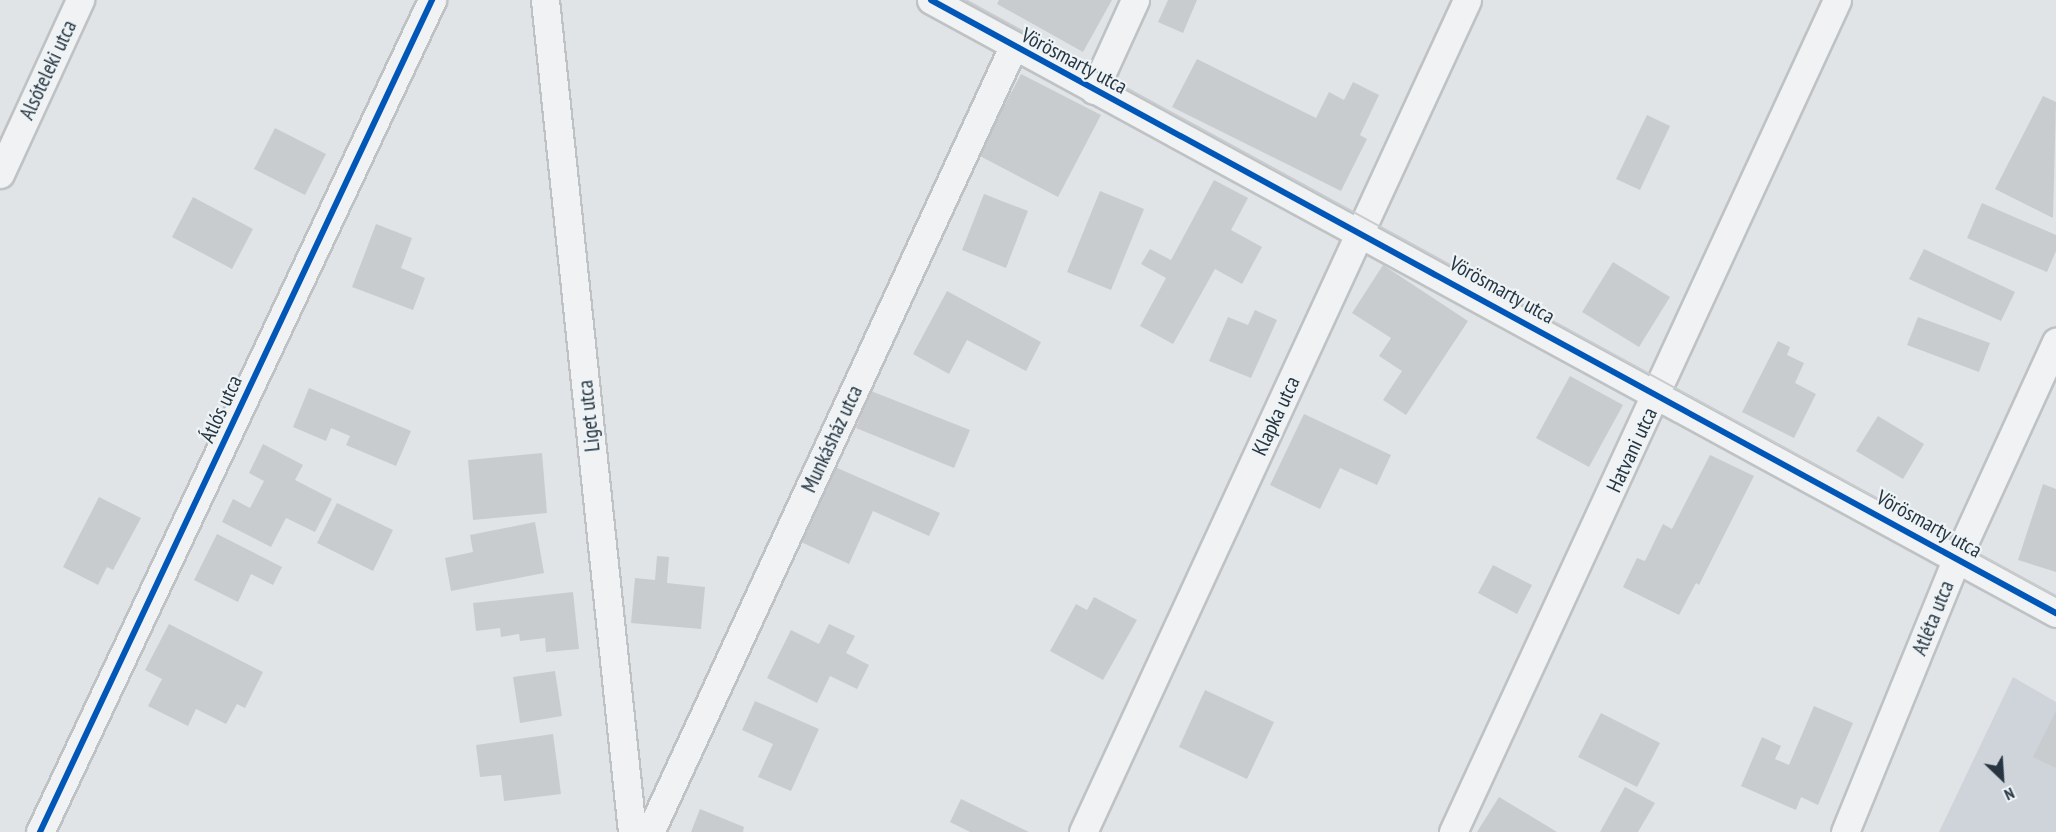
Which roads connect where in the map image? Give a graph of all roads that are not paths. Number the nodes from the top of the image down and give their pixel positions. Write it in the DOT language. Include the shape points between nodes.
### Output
graph roads {
  1 [pos="80,0"];
  2 [pos="432,0"];
  3 [pos="545,0"];
  4 [pos="931,0"];
  5 [pos="1135,0"];
  6 [pos="1467,0"];
  7 [pos="1837,0"];
  8 [pos="1013,47"];
  9 [pos="1094,90"];
  10 [pos="0,174"];
  11 [pos="1361,232"];
  12 [pos="2056,342"];
  13 [pos="1657,394"];
  14 [pos="1957,558"];
  15 [pos="2056,613"];
  16 [pos="40,832"];
  17 [pos="632,832"];
  18 [pos="650,832"];
  19 [pos="1083,832"];
  20 [pos="1453,832"];
  21 [pos="1845,832"];
  1 -- 10 [label="street, Alsóteleki utca"];
  2 -- 16 [label="street, Átlós utca"];
  3 -- 17 [label="street, Liget utca"];
  4 -- 8 [label="street, Vörösmarty utca"];
  5 -- 9 [label="street"];
  6 -- 11 [label="street, Klapka utca"];
  7 -- 13 [label="street, Hatvani utca"];
  8 -- 9 [label="street, Vörösmarty utca"];
  8 -- 18 [label="street, Munkásház utca"];
  9 -- 11 [label="street, Vörösmarty utca"];
  11 -- 13 [label="street, Vörösmarty utca"];
  11 -- 19 [label="street, Klapka utca"];
  12 -- 14 [label="street, Atléta utca"];
  13 -- 14 [label="street, Vörösmarty utca"];
  13 -- 20 [label="street, Hatvani utca"];
  14 -- 15 [label="street, Vörösmarty utca"];
  14 -- 21 [label="street, Atléta utca"];
}
